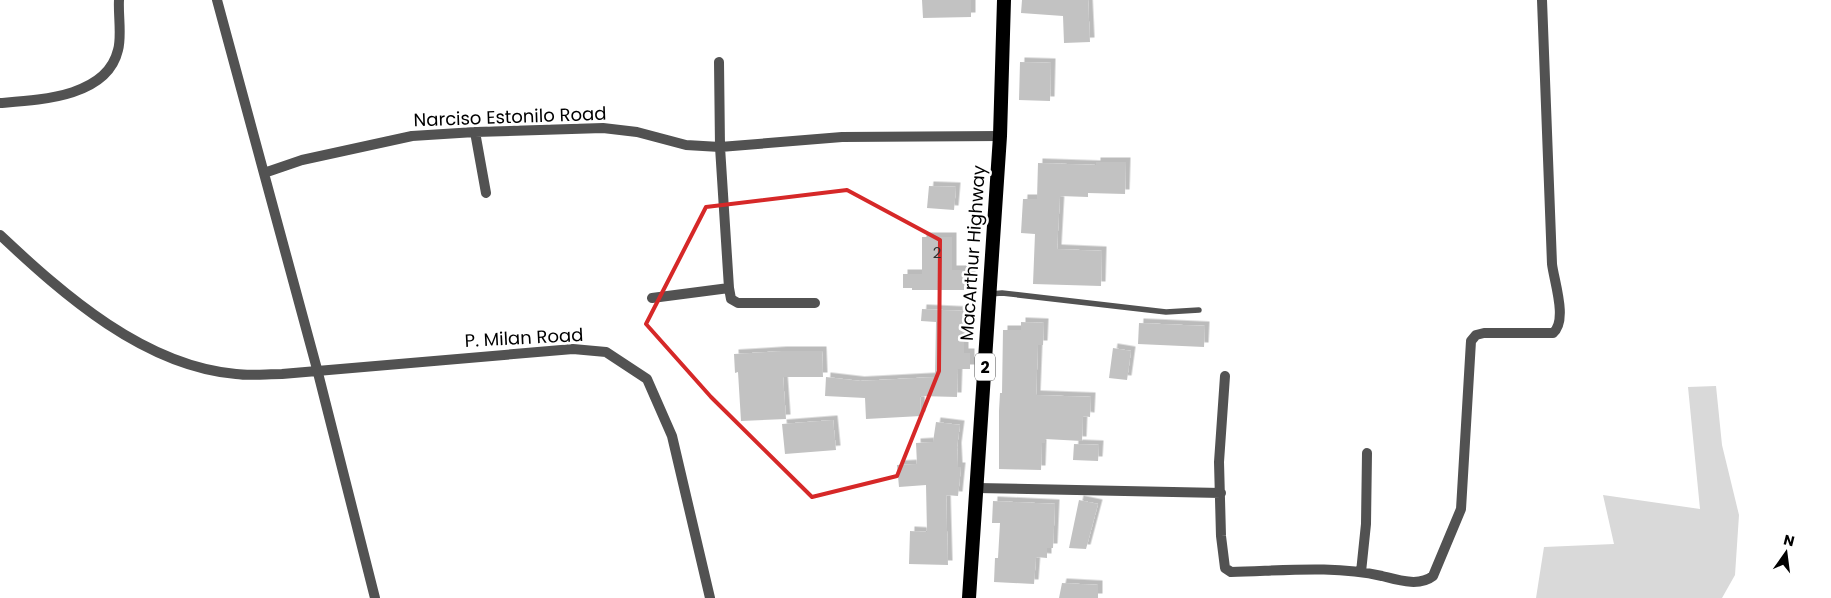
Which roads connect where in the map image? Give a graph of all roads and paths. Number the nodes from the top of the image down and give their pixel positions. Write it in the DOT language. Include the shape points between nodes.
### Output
graph roads {
  1 [pos="119,0"];
  2 [pos="217,0"];
  3 [pos="1004,0"];
  4 [pos="1542,0"];
  5 [pos="719,62"];
  6 [pos="0,102"];
  7 [pos="475,132"];
  8 [pos="1000,136"];
  9 [pos="720,147"];
  10 [pos="264,173"];
  11 [pos="486,193"];
  12 [pos="0,235"];
  13 [pos="729,288"];
  14 [pos="989,294"];
  15 [pos="652,298"];
  16 [pos="815,303"];
  17 [pos="1199,310"];
  18 [pos="316,369"];
  19 [pos="1225,376"];
  20 [pos="1367,453"];
  21 [pos="977,488"];
  22 [pos="1221,493"];
  23 [pos="1361,572"];
  24 [pos="375,598"];
  25 [pos="710,598"];
  26 [pos="969,598"];
  1 -- 6 [label="street" via="119,50 109,72 90,87 64,94"];
  2 -- 10 [label="street"];
  3 -- 8 [label="highway, MacArthur Highway / 2"];
  4 -- 23 [label="street" via="1552,264 1560,322 1552,333 1484,333 1471,341 1461,509 1433,576 1425,582 1415,582"];
  5 -- 9 [label="street"];
  7 -- 9 [label="street, Narciso Estonilo Road" via="603,128 637,132 686,145"];
  7 -- 10 [label="street, Narciso Estonilo Road" via="404,138 302,160"];
  7 -- 11 [label="street"];
  8 -- 9 [label="street, Narciso Estonilo Road" via="842,137"];
  8 -- 14 [label="highway, MacArthur Highway / 2"];
  9 -- 13 [label="street"];
  10 -- 18 [label="street"];
  12 -- 18 [label="street, P. Milan Road" via="95,318 179,361 236,374 282,374"];
  13 -- 15 [label="street"];
  13 -- 16 [label="street" via="731,299 738,303"];
  14 -- 17 [label="lane" via="1166,312"];
  14 -- 21 [label="highway, MacArthur Highway / 2"];
  18 -- 24 [label="street"];
  18 -- 25 [label="street, P. Milan Road" via="573,349 606,352 647,379 672,436"];
  19 -- 22 [label="street" via="1219,462"];
  20 -- 23 [label="street" via="1366,524"];
  21 -- 22 [label="street"];
  21 -- 26 [label="highway, MacArthur Highway / 2"];
  22 -- 23 [label="street" via="1223,564 1228,570"];
}
